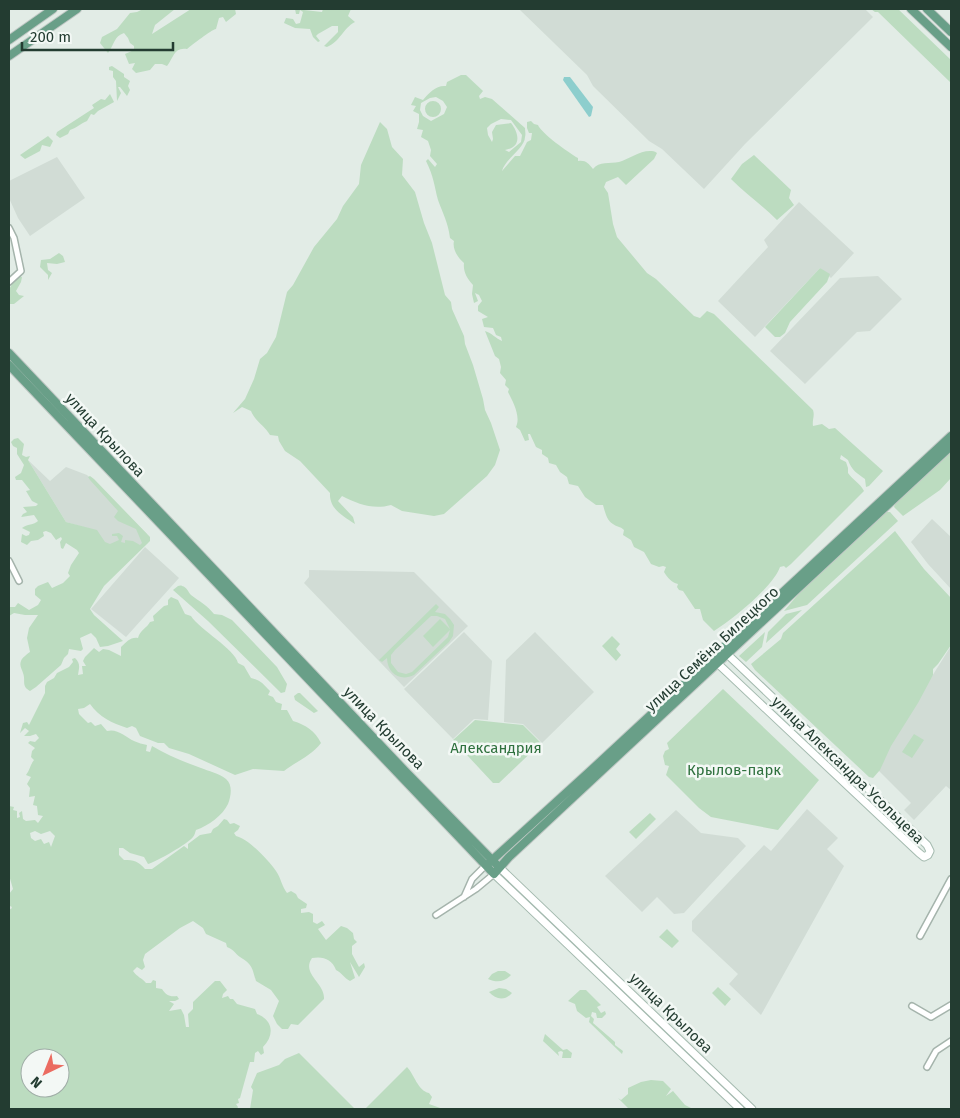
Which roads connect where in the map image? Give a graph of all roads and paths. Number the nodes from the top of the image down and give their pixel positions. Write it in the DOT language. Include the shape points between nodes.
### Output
graph roads {
  1 [pos="53,9"];
  2 [pos="77,9"];
  3 [pos="911,9"];
  4 [pos="928,9"];
  5 [pos="951,32"];
  6 [pos="9,40"];
  7 [pos="951,47"];
  8 [pos="9,56"];
  9 [pos="9,228"];
  10 [pos="9,282"];
  11 [pos="9,353"];
  12 [pos="10,369"];
  13 [pos="951,436"];
  14 [pos="951,446"];
  15 [pos="174,534"];
  16 [pos="9,561"];
  17 [pos="19,582"];
  18 [pos="725,651"];
  19 [pos="715,661"];
  20 [pos="489,863"];
  21 [pos="497,870"];
  22 [pos="951,879"];
  23 [pos="464,897"];
  24 [pos="436,915"];
  25 [pos="920,936"];
  26 [pos="951,1005"];
  27 [pos="912,1006"];
  28 [pos="951,1041"];
  29 [pos="927,1067"];
  30 [pos="740,1109"];
  31 [pos="752,1109"];
  1 -- 6 [label="main road"];
  2 -- 8 [label="main road"];
  3 -- 7 [label="main road"];
  4 -- 5 [label="main road"];
  9 -- 10 [label="street" via="21,272"];
  11 -- 15 [label="main road, улица Крылова"];
  12 -- 15 [label="main road, улица Крылова"];
  13 -- 18 [label="main road, улица Семёна Билецкого"];
  14 -- 18 [label="main road, улица Семёна Билецкого"];
  15 -- 20 [label="main road, улица Крылова"];
  16 -- 17 [label="street"];
  18 -- 19 [label="main road, улица Семёна Билецкого"];
  18 -- 19 [label="main road, улица Александра Усольцева" via="927,845 928,855 924,857 919,853"];
  19 -- 20 [label="main road, улица Семёна Билецкого" via="703,666"];
  19 -- 21 [label="main road, улица Семёна Билецкого"];
  20 -- 21 [label="main road, улица Крылова"];
  20 -- 23 [label="street, улица Семёна Билецкого" via="472,879"];
  21 -- 23 [label="street" via="489,880"];
  21 -- 30 [label="main road, улица Крылова"];
  21 -- 31 [label="main road, улица Крылова"];
  22 -- 25 [label="street"];
  23 -- 24 [label="street, улица Семёна Билецкого"];
  26 -- 27 [label="street" via="931,1017"];
  28 -- 29 [label="street" via="936,1051"];
}
